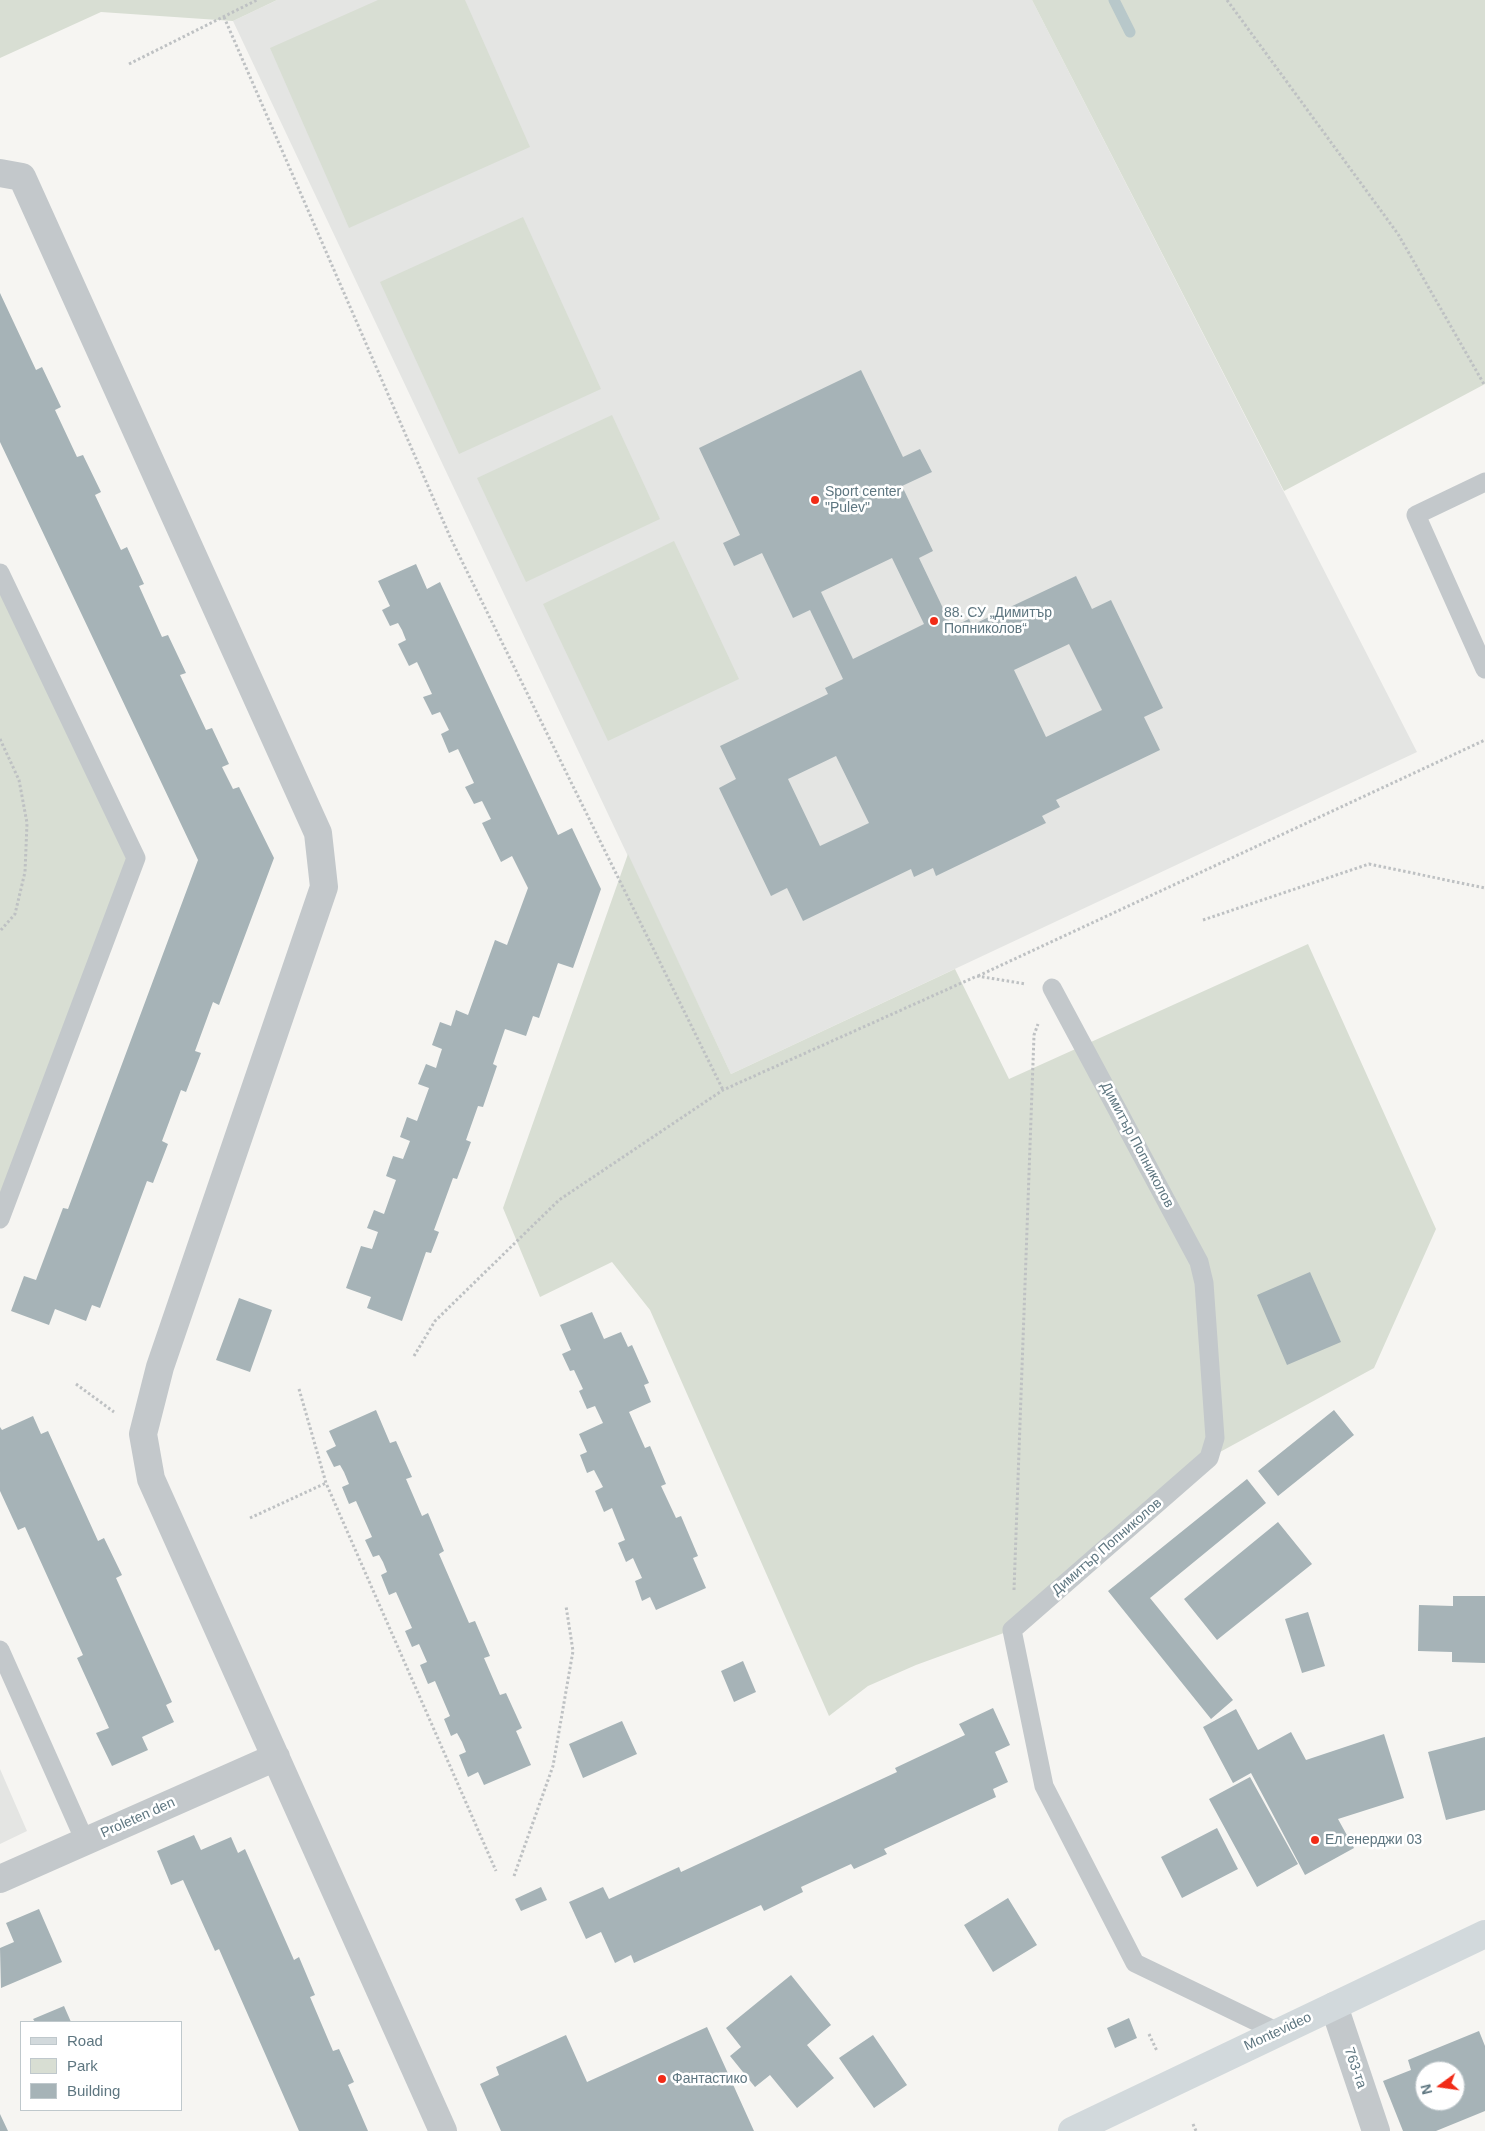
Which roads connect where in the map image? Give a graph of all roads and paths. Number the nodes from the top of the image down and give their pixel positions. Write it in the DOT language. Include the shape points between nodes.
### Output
graph roads {
  1 [pos="257,0"];
  2 [pos="1227,0"];
  3 [pos="224,16"];
  4 [pos="129,64"];
  5 [pos="0,173"];
  6 [pos="1485,386"];
  7 [pos="1484,487"];
  8 [pos="0,573"];
  9 [pos="1485,669"];
  10 [pos="0,739"];
  11 [pos="1485,740"];
  12 [pos="1485,888"];
  13 [pos="1203,920"];
  14 [pos="0,931"];
  15 [pos="977,976"];
  16 [pos="1052,988"];
  17 [pos="723,1090"];
  18 [pos="0,1219"];
  19 [pos="414,1356"];
  20 [pos="76,1384"];
  21 [pos="299,1389"];
  22 [pos="143,1434"];
  23 [pos="326,1482"];
  24 [pos="250,1518"];
  25 [pos="566,1606"];
  26 [pos="1012,1630"];
  27 [pos="0,1650"];
  28 [pos="276,1757"];
  29 [pos="84,1841"];
  30 [pos="496,1871"];
  31 [pos="514,1876"];
  32 [pos="0,1879"];
  33 [pos="1485,1934"];
  34 [pos="1334,2006"];
  35 [pos="1278,2032"];
  36 [pos="1149,2034"];
  37 [pos="1157,2051"];
  38 [pos="1193,2124"];
  39 [pos="443,2131"];
  40 [pos="1072,2131"];
  41 [pos="1196,2131"];
  42 [pos="1376,2131"];
  1 -- 3 [label="path"];
  2 -- 6 [label="path" via="1398,234"];
  3 -- 4 [label="path"];
  3 -- 17 [label="path" via="451,538"];
  5 -- 22 [label="street" via="22,177 318,833 324,887 160,1367"];
  7 -- 9 [label="lane" via="1416,515"];
  8 -- 18 [label="lane" via="136,858"];
  10 -- 14 [label="path" via="19,780 28,823 25,872 15,914"];
  11 -- 15 [label="path"];
  12 -- 13 [label="path" via="1368,864"];
  15 -- 16 [label="path"];
  15 -- 17 [label="path"];
  16 -- 26 [label="path" via="1034,1035"];
  16 -- 26 [label="lane, Димитър Попниколов" via="1199,1262 1204,1283 1214,1438 1209,1458"];
  17 -- 19 [label="path" via="558,1200 435,1321"];
  20 -- 22 [label="path"];
  21 -- 23 [label="path"];
  22 -- 28 [label="street" via="151,1479"];
  23 -- 24 [label="path"];
  23 -- 30 [label="path"];
  25 -- 31 [label="path" via="573,1651 553,1766"];
  26 -- 35 [label="lane" via="1044,1786 1135,1963"];
  27 -- 29 [label="lane"];
  28 -- 29 [label="street, Proleten den"];
  28 -- 39 [label="street"];
  29 -- 32 [label="street, Proleten den"];
  33 -- 34 [label="street, Montevideo"];
  34 -- 35 [label="street, Montevideo"];
  34 -- 42 [label="street, 763-та"];
  35 -- 40 [label="street, Montevideo"];
  36 -- 37 [label="path"];
  38 -- 41 [label="path"];
}
